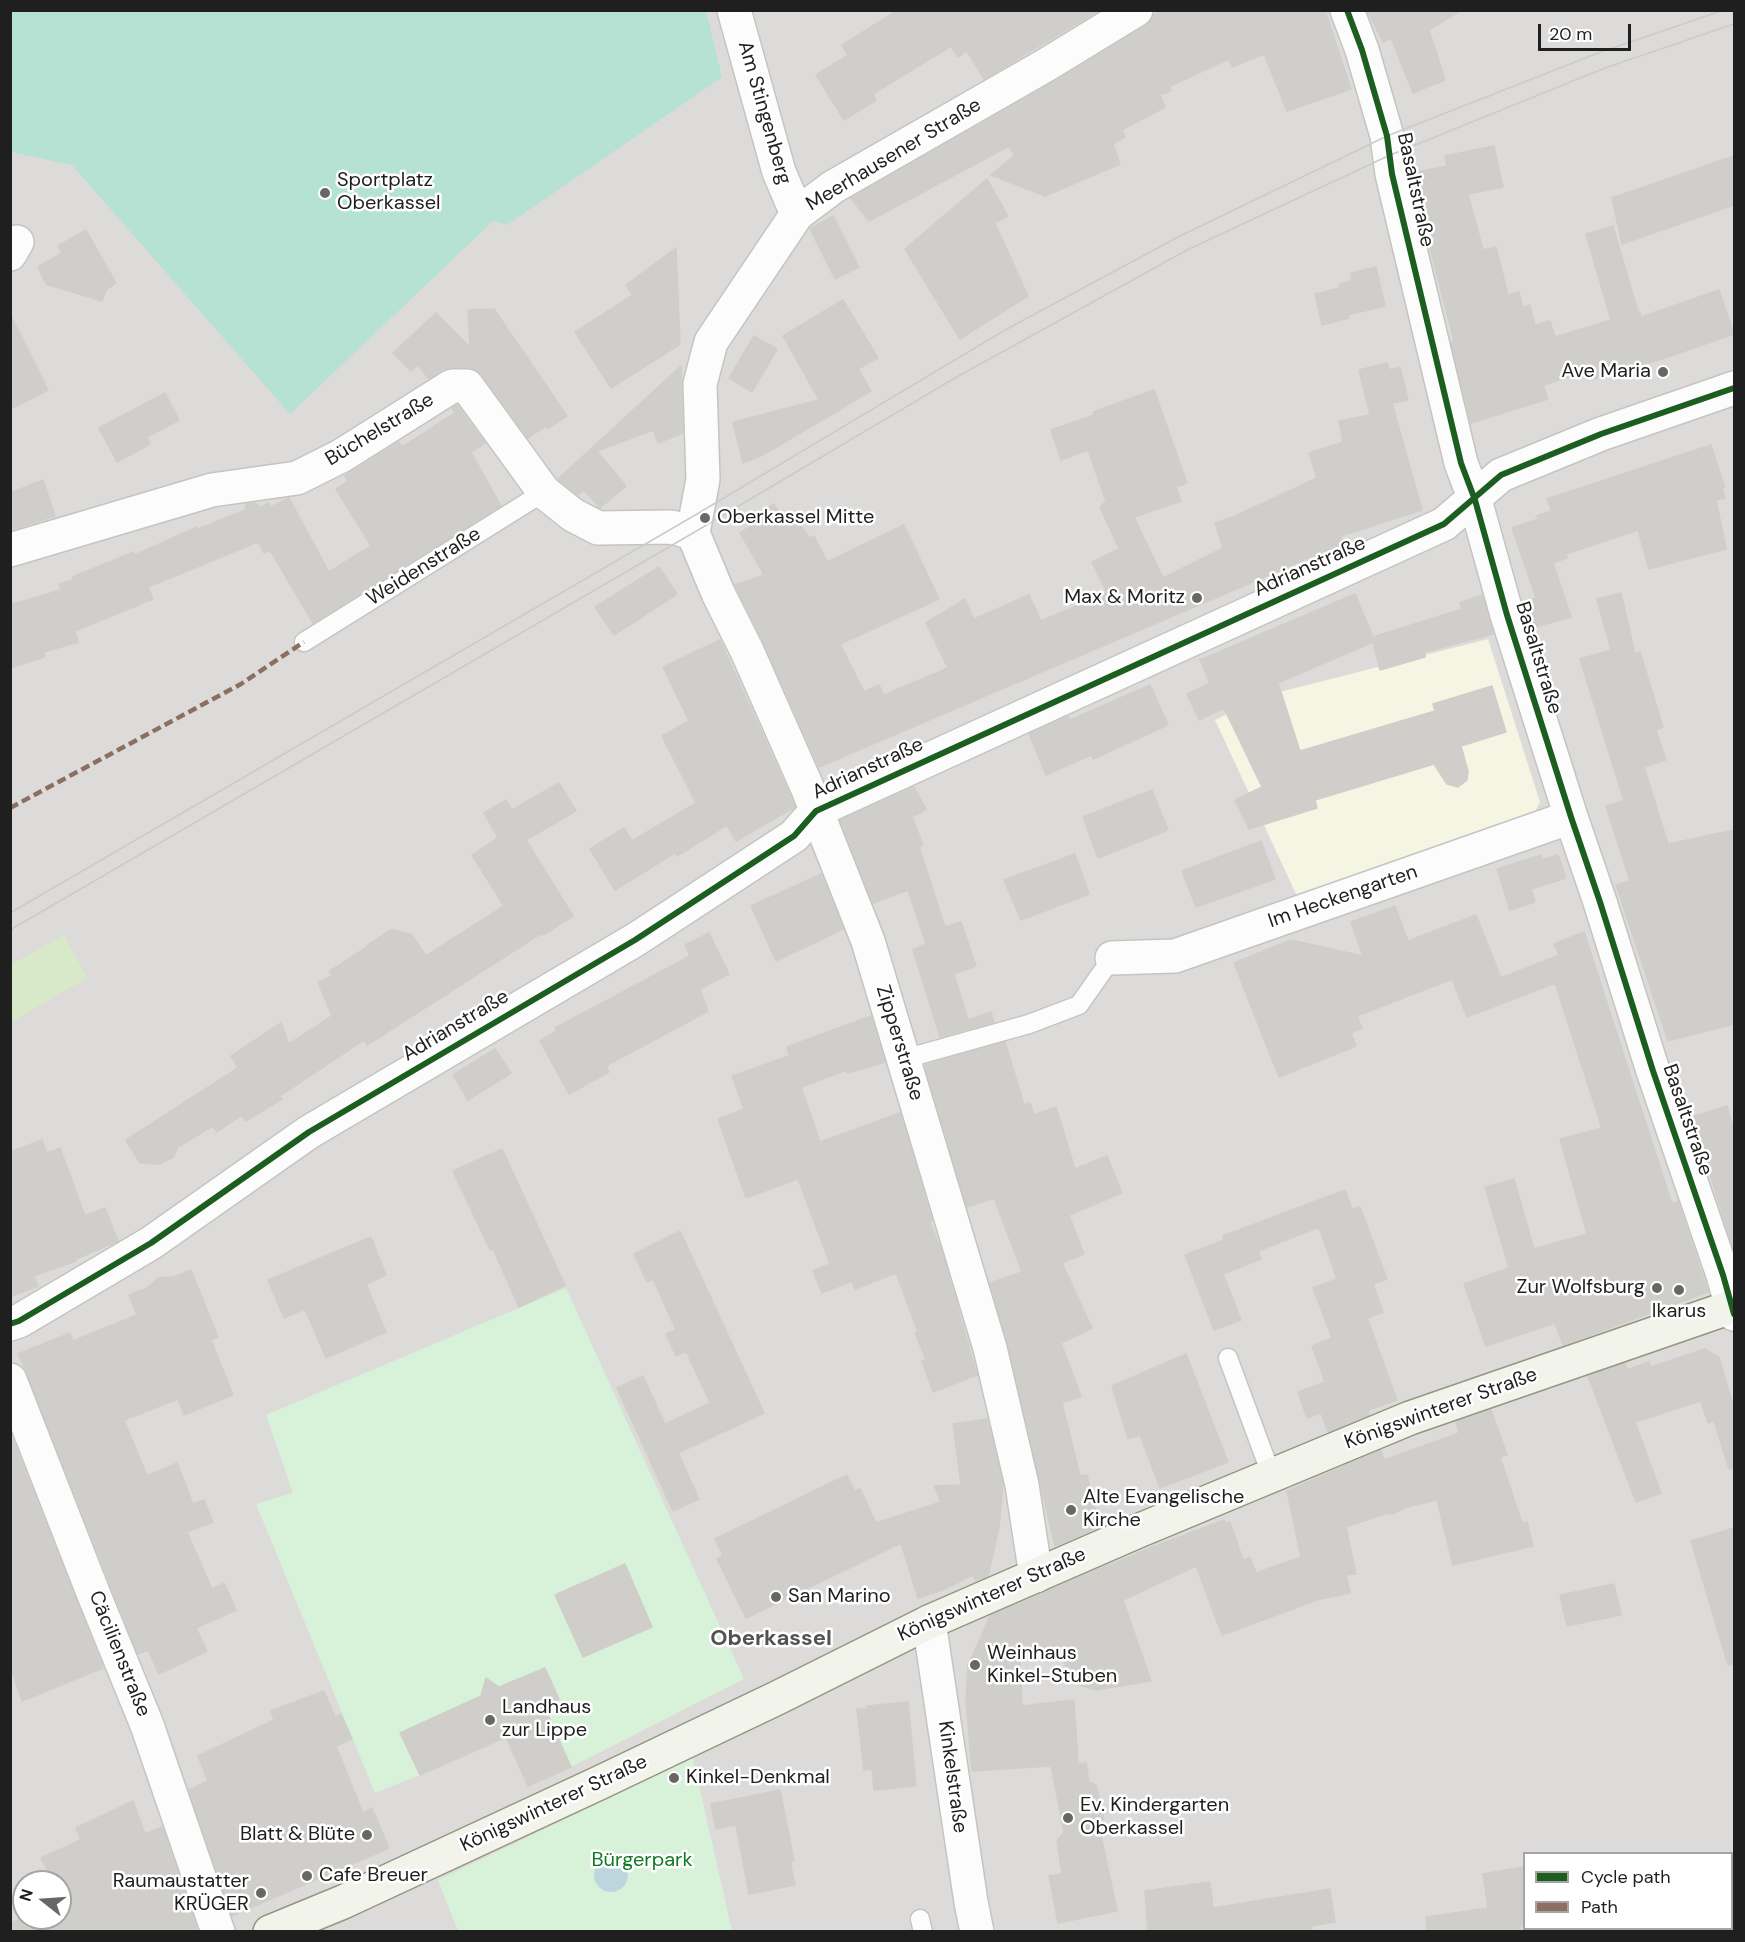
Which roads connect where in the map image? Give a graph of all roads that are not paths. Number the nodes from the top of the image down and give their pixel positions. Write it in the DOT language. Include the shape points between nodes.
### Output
graph roads {
  1 [pos="734,10"];
  2 [pos="1136,10"];
  3 [pos="1347,10"];
  4 [pos="796,214"];
  5 [pos="1734,387"];
  6 [pos="544,492"];
  7 [pos="1475,500"];
  8 [pos="693,533"];
  9 [pos="10,550"];
  10 [pos="304,642"];
  11 [pos="816,811"];
  12 [pos="1571,817"];
  13 [pos="1112,958"];
  14 [pos="904,1059"];
  15 [pos="1734,1309"];
  16 [pos="10,1324"];
  17 [pos="1228,1358"];
  18 [pos="10,1380"];
  19 [pos="1271,1474"];
  20 [pos="1036,1576"];
  21 [pos="929,1622"];
  22 [pos="309,1925"];
  23 [pos="218,1932"];
  24 [pos="270,1932"];
  25 [pos="977,1932"];
  1 -- 4 [label="street, Am Stingenberg" via="779,172"];
  2 -- 4 [label="street, Meerhausener Straße" via="833,187"];
  3 -- 7 [label="street, Basaltstraße" via="1387,136 1392,174 1461,463"];
  4 -- 8 [label="street, Meerhausener Straße" via="711,342 700,384 703,479"];
  5 -- 7 [label="street, Adrianstraße" via="1601,434 1501,476"];
  6 -- 8 [label="street, Büchelstraße" via="573,515 598,528 671,527"];
  6 -- 9 [label="street, Büchelstraße" via="467,386 452,386 340,456 297,478 212,490"];
  6 -- 10 [label="lane, Weidenstraße"];
  7 -- 11 [label="street, Adrianstraße" via="1444,524"];
  7 -- 12 [label="street, Basaltstraße"];
  8 -- 11 [label="street, Zipperstraße"];
  11 -- 14 [label="street, Zipperstraße" via="868,941"];
  11 -- 16 [label="street, Adrianstraße" via="794,836 635,940 309,1132 151,1243"];
  12 -- 13 [label="street, Im Heckengarten" via="1175,956"];
  12 -- 15 [label="street, Basaltstraße"];
  13 -- 14 [label="lane" via="1079,1005 1029,1024"];
  14 -- 20 [label="street, Zipperstraße" via="990,1348 1022,1485"];
  15 -- 19 [label="main road, Königswinterer Straße" via="1410,1418"];
  17 -- 19 [label="lane"];
  18 -- 23 [label="street, Cäcilienstraße" via="147,1725"];
  19 -- 20 [label="main road, Königswinterer Straße"];
  20 -- 21 [label="main road, Königswinterer Straße"];
  21 -- 22 [label="main road, Königswinterer Straße"];
  21 -- 25 [label="street, Kinkelstraße"];
  22 -- 24 [label="main road, Königswinterer Straße"];
}
